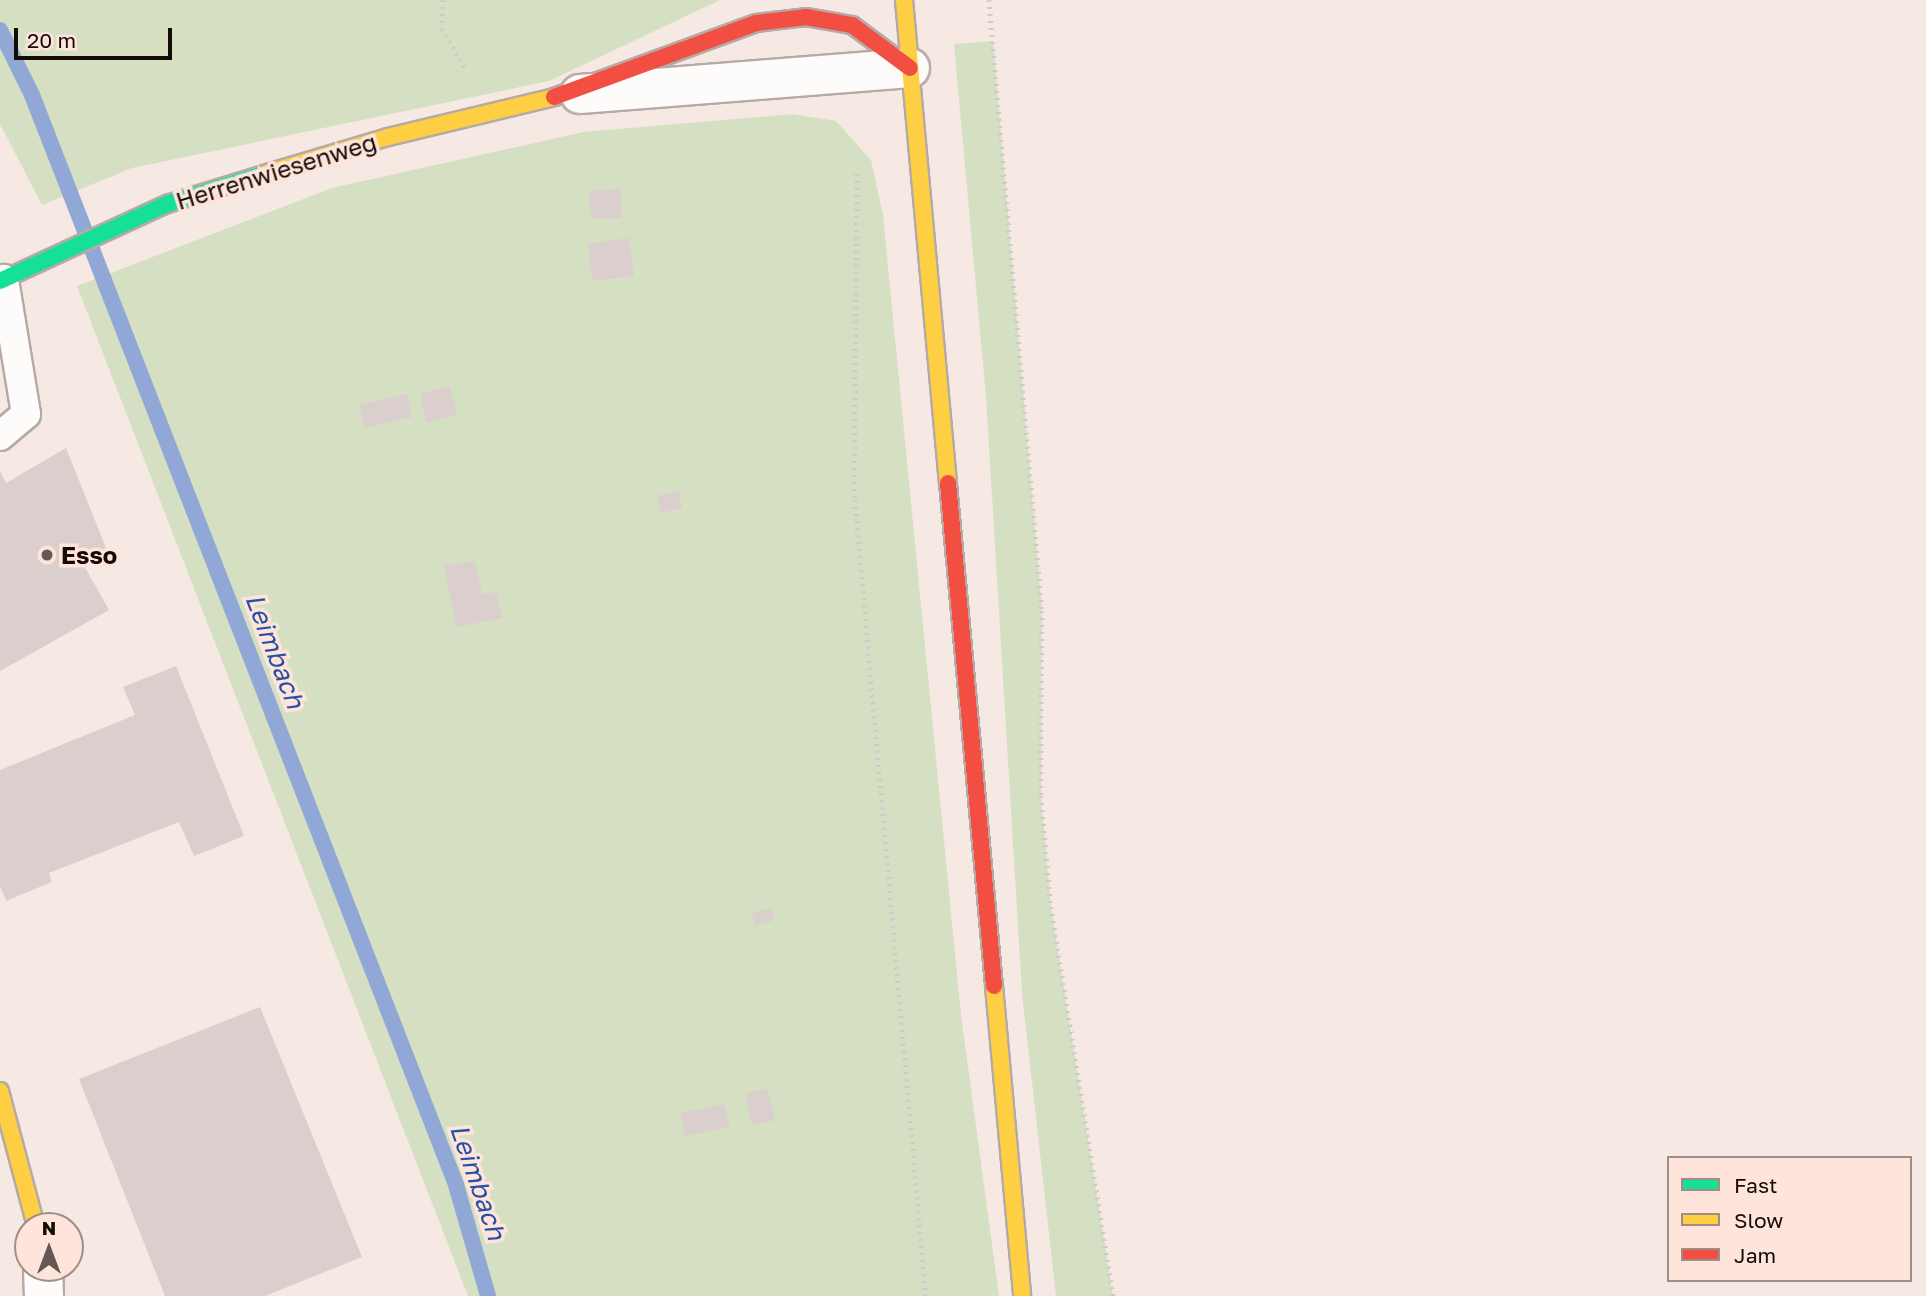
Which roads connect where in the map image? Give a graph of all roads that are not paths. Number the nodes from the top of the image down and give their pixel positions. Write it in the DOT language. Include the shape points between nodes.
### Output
graph roads {
  1 [pos="904,0"];
  2 [pos="765,11"];
  3 [pos="910,68"];
  4 [pos="564,95"];
  5 [pos="2,280"];
  6 [pos="0,436"];
  7 [pos="0,1091"];
  8 [pos="32,1212"];
  9 [pos="1022,1296"];
  1 -- 3 [label="main road"];
  2 -- 3 [label="main road, Herrenwiesenweg" via="852,25"];
  2 -- 4 [label="main road, Herrenwiesenweg"];
  3 -- 4 [label="street, Herrenwiesenweg"];
  3 -- 9 [label="main road"];
  4 -- 5 [label="main road, Herrenwiesenweg" via="388,137 167,204"];
  5 -- 6 [label="lane" via="26,414"];
  7 -- 8 [label="main road"];
}
